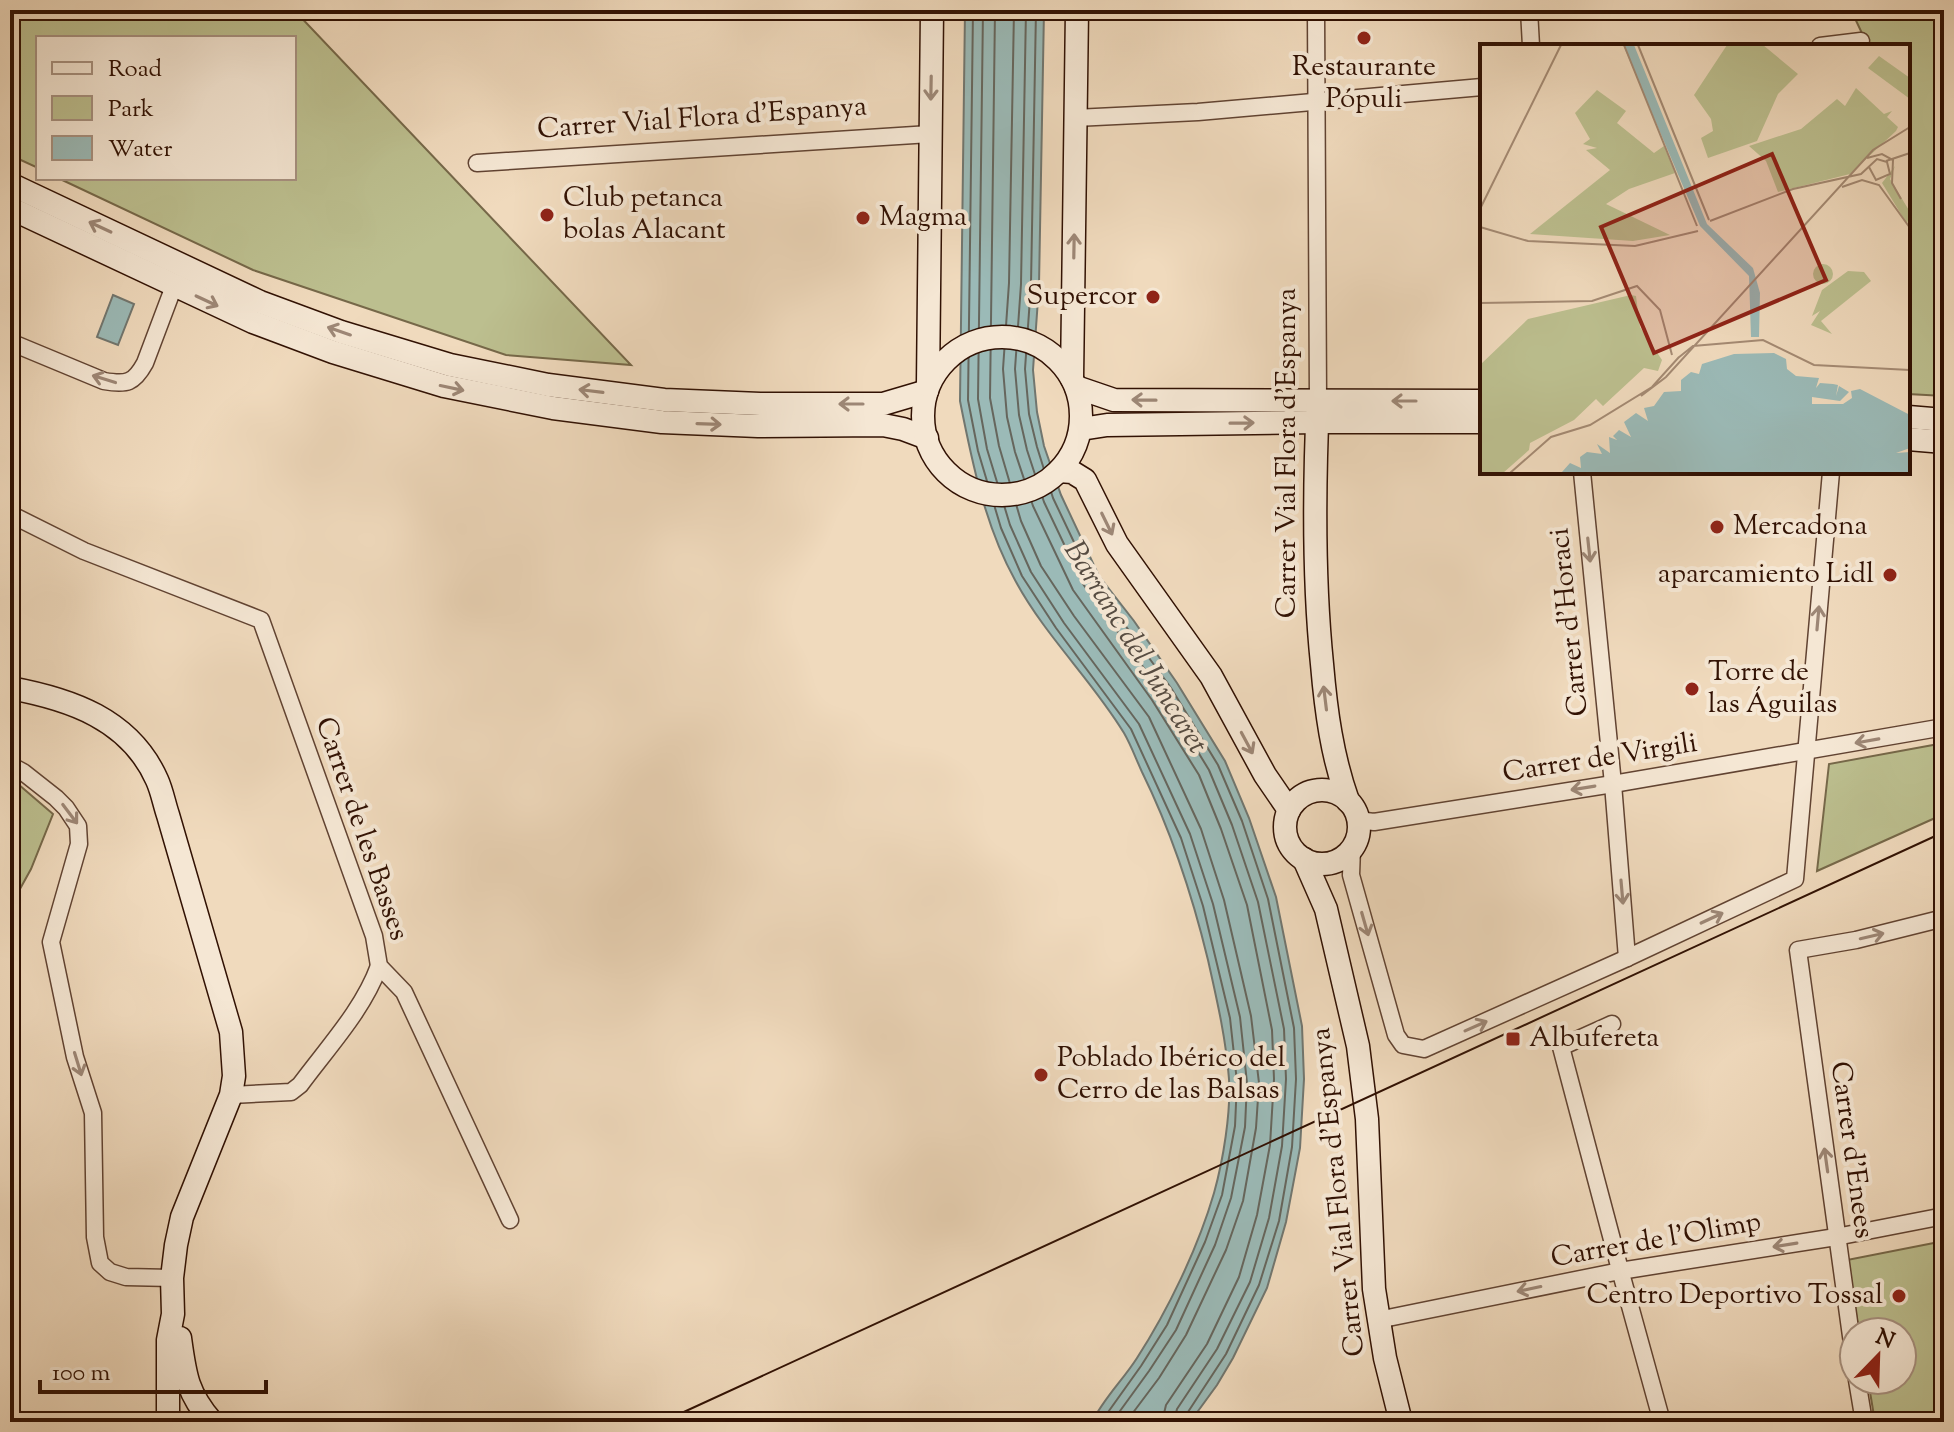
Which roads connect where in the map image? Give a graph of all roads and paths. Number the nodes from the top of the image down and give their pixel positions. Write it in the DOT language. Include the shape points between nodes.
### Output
graph roads {
  1 [pos="932,10"];
  2 [pos="1077,10"];
  3 [pos="1316,10"];
  4 [pos="1529,10"];
  5 [pos="1861,41"];
  6 [pos="1531,44"];
  7 [pos="1838,44"];
  8 [pos="1480,87"];
  9 [pos="1316,101"];
  10 [pos="1075,118"];
  11 [pos="930,134"];
  12 [pos="477,163"];
  13 [pos="10,184"];
  14 [pos="10,208"];
  15 [pos="174,286"];
  16 [pos="10,342"];
  17 [pos="1074,383"];
  18 [pos="927,389"];
  19 [pos="1480,401"];
  20 [pos="1317,411"];
  21 [pos="1910,417"];
  22 [pos="1944,420"];
  23 [pos="1480,422"];
  24 [pos="1081,429"];
  25 [pos="927,438"];
  26 [pos="1910,439"];
  27 [pos="1944,442"];
  28 [pos="1059,471"];
  29 [pos="1582,474"];
  30 [pos="1831,474"];
  31 [pos="10,514"];
  32 [pos="10,688"];
  33 [pos="1944,727"];
  34 [pos="1807,751"];
  35 [pos="10,765"];
  36 [pos="1613,784"];
  37 [pos="1289,810"];
  38 [pos="1353,810"];
  39 [pos="1352,848"];
  40 [pos="1304,859"];
  41 [pos="1334,862"];
  42 [pos="1326,909"];
  43 [pos="1944,918"];
  44 [pos="1627,958"];
  45 [pos="379,966"];
  46 [pos="1612,1024"];
  47 [pos="231,1095"];
  48 [pos="1944,1216"];
  49 [pos="510,1220"];
  50 [pos="1836,1237"];
  51 [pos="1620,1271"];
  52 [pos="172,1278"];
  53 [pos="173,1314"];
  54 [pos="1848,1316"];
  55 [pos="1378,1320"];
  56 [pos="1860,1396"];
  57 [pos="212,1421"];
  58 [pos="168,1422"];
  59 [pos="1401,1422"];
  60 [pos="1662,1422"];
  61 [pos="1864,1422"];
  1 -- 11 [label="main road, one-way"];
  2 -- 10 [label="main road"];
  3 -- 9 [label="street, Carrer Vial Flora d'Espanya"];
  4 -- 6 [label="street"];
  5 -- 7 [label="street"];
  8 -- 9 [label="street"];
  9 -- 10 [label="street"];
  9 -- 20 [label="street, Carrer Vial Flora d'Espanya"];
  17 -- 10 [label="main road, one-way"];
  11 -- 12 [label="street, Carrer Vial Flora d'Espanya"];
  11 -- 18 [label="main road"];
  18 -- 13 [label="main road, one-way" via="883,404 664,400 450,365 260,302"];
  14 -- 15 [label="main road"];
  15 -- 16 [label="street, one-way" via="145,363 131,381 104,381"];
  15 -- 25 [label="main road, one-way" via="333,352 444,386 662,422 883,425"];
  17 -- 18 [label="main road" via="1044,348 1000,336 970,343 947,358"];
  20 -- 17 [label="main road, one-way" via="1114,400"];
  17 -- 24 [label="main road" via="1081,402"];
  18 -- 25 [label="main road"];
  19 -- 20 [label="main road, one-way"];
  20 -- 23 [label="main road"];
  24 -- 20 [label="main road, one-way"];
  38 -- 20 [label="main road, Carrer Vial Flora d'Espanya, one-way" via="1330,738 1318,629"];
  21 -- 22 [label="main road"];
  24 -- 28 [label="main road"];
  25 -- 28 [label="main road" via="938,461 956,479 984,492 1019,493"];
  26 -- 27 [label="main road"];
  28 -- 37 [label="main road, one-way" via="1085,480 1117,544 1211,676"];
  29 -- 36 [label="street, Carrer d'Horaci, one-way"];
  34 -- 30 [label="street, one-way"];
  31 -- 45 [label="street, Carrer de les Basses" via="84,551 261,620 374,936"];
  32 -- 47 [label="main road" via="87,709 127,738 157,779 231,1032"];
  33 -- 34 [label="street, Carrer de Virgili, one-way"];
  34 -- 36 [label="street, Carrer de Virgili"];
  44 -- 34 [label="street, one-way" via="1795,879"];
  35 -- 52 [label="street, one-way" via="56,798 78,826 79,844 51,942 75,1057 93,1113 100,1263 126,1277"];
  36 -- 38 [label="street, Carrer de Virgili, one-way" via="1374,822"];
  36 -- 44 [label="street, Carrer d'Horaci, one-way"];
  37 -- 38 [label="main road" via="1302,795 1326,790"];
  37 -- 40 [label="main road" via="1285,835"];
  38 -- 39 [label="main road" via="1357,839"];
  39 -- 41 [label="main road"];
  39 -- 44 [label="street, one-way" via="1351,875 1403,1045 1424,1049"];
  40 -- 41 [label="main road"];
  40 -- 42 [label="main road, Carrer Vial Flora d'Espanya"];
  41 -- 42 [label="main road, Carrer Vial Flora d'Espanya"];
  42 -- 55 [label="main road, Carrer Vial Flora d'Espanya" via="1358,1046"];
  50 -- 43 [label="street, Carrer d'Enees, one-way" via="1798,950"];
  45 -- 47 [label="street" via="362,1000 300,1085 291,1092"];
  45 -- 49 [label="street, Carrer de les Basses" via="404,992"];
  46 -- 51 [label="street" via="1561,1047"];
  47 -- 52 [label="main road" via="182,1217"];
  48 -- 50 [label="street, Carrer de l'Olimp"];
  50 -- 51 [label="street, Carrer de l'Olimp, one-way"];
  50 -- 54 [label="street, Carrer d'Enees"];
  51 -- 55 [label="street, Carrer de l'Olimp, one-way"];
  51 -- 60 [label="street"];
  52 -- 53 [label="main road"];
  53 -- 57 [label="main road" via="190,1390"];
  53 -- 58 [label="main road"];
  55 -- 59 [label="main road, Carrer Vial Flora d'Espanya"];
  56 -- 61 [label="street"];
}
